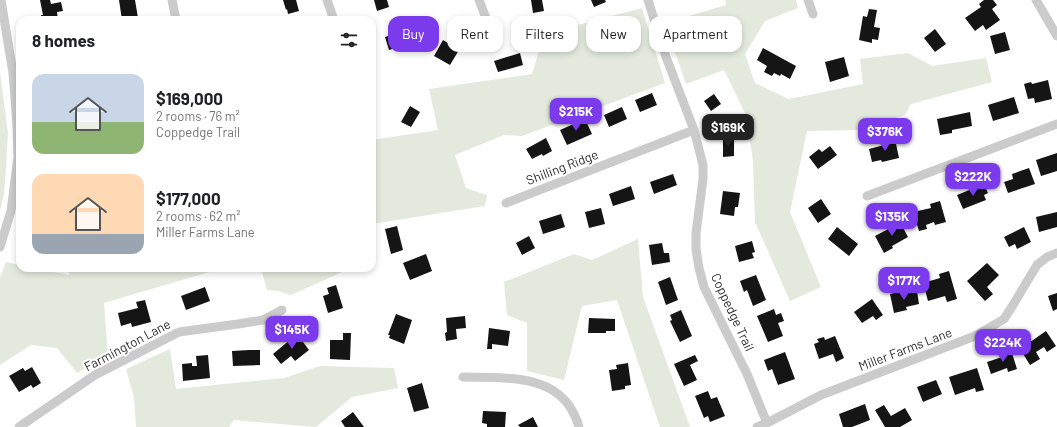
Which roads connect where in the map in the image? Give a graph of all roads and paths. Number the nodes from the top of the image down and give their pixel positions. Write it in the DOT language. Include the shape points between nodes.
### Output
graph roads {
  1 [pos="1,0"];
  2 [pos="172,0"];
  3 [pos="327,0"];
  4 [pos="479,0"];
  5 [pos="648,0"];
  6 [pos="808,0"];
  7 [pos="1036,0"];
  8 [pos="813,14"];
  9 [pos="175,16"];
  10 [pos="333,16"];
  11 [pos="485,16"];
  12 [pos="1057,36"];
  13 [pos="16,112"];
  14 [pos="1057,124"];
  15 [pos="694,130"];
  16 [pos="16,172"];
  17 [pos="867,196"];
  18 [pos="506,203"];
  19 [pos="0,247"];
  20 [pos="1057,253"];
  21 [pos="282,310"];
  22 [pos="463,377"];
  23 [pos="767,423"];
  24 [pos="19,427"];
  25 [pos="579,427"];
  26 [pos="757,427"];
  1 -- 13 [label="street" via="13,73"];
  2 -- 9 [label="street"];
  3 -- 10 [label="street"];
  4 -- 11 [label="street"];
  5 -- 15 [label="street, Coppedge Trail" via="666,57"];
  6 -- 8 [label="street"];
  7 -- 12 [label="street"];
  14 -- 17 [label="street"];
  15 -- 18 [label="street, Shilling Ridge"];
  15 -- 23 [label="street, Coppedge Trail" via="703,179 696,233 699,268 704,286 747,374"];
  16 -- 19 [label="street" via="11,211"];
  20 -- 23 [label="street, Miller Farms Lane" via="1037,265 1004,319 989,328 975,336 821,394"];
  21 -- 24 [label="street, Farmington Lane" via="263,320 179,332 95,375"];
  22 -- 25 [label="street" via="520,379 543,385 563,398 571,408"];
  23 -- 26 [label="street, Miller Farms Lane"];
}
